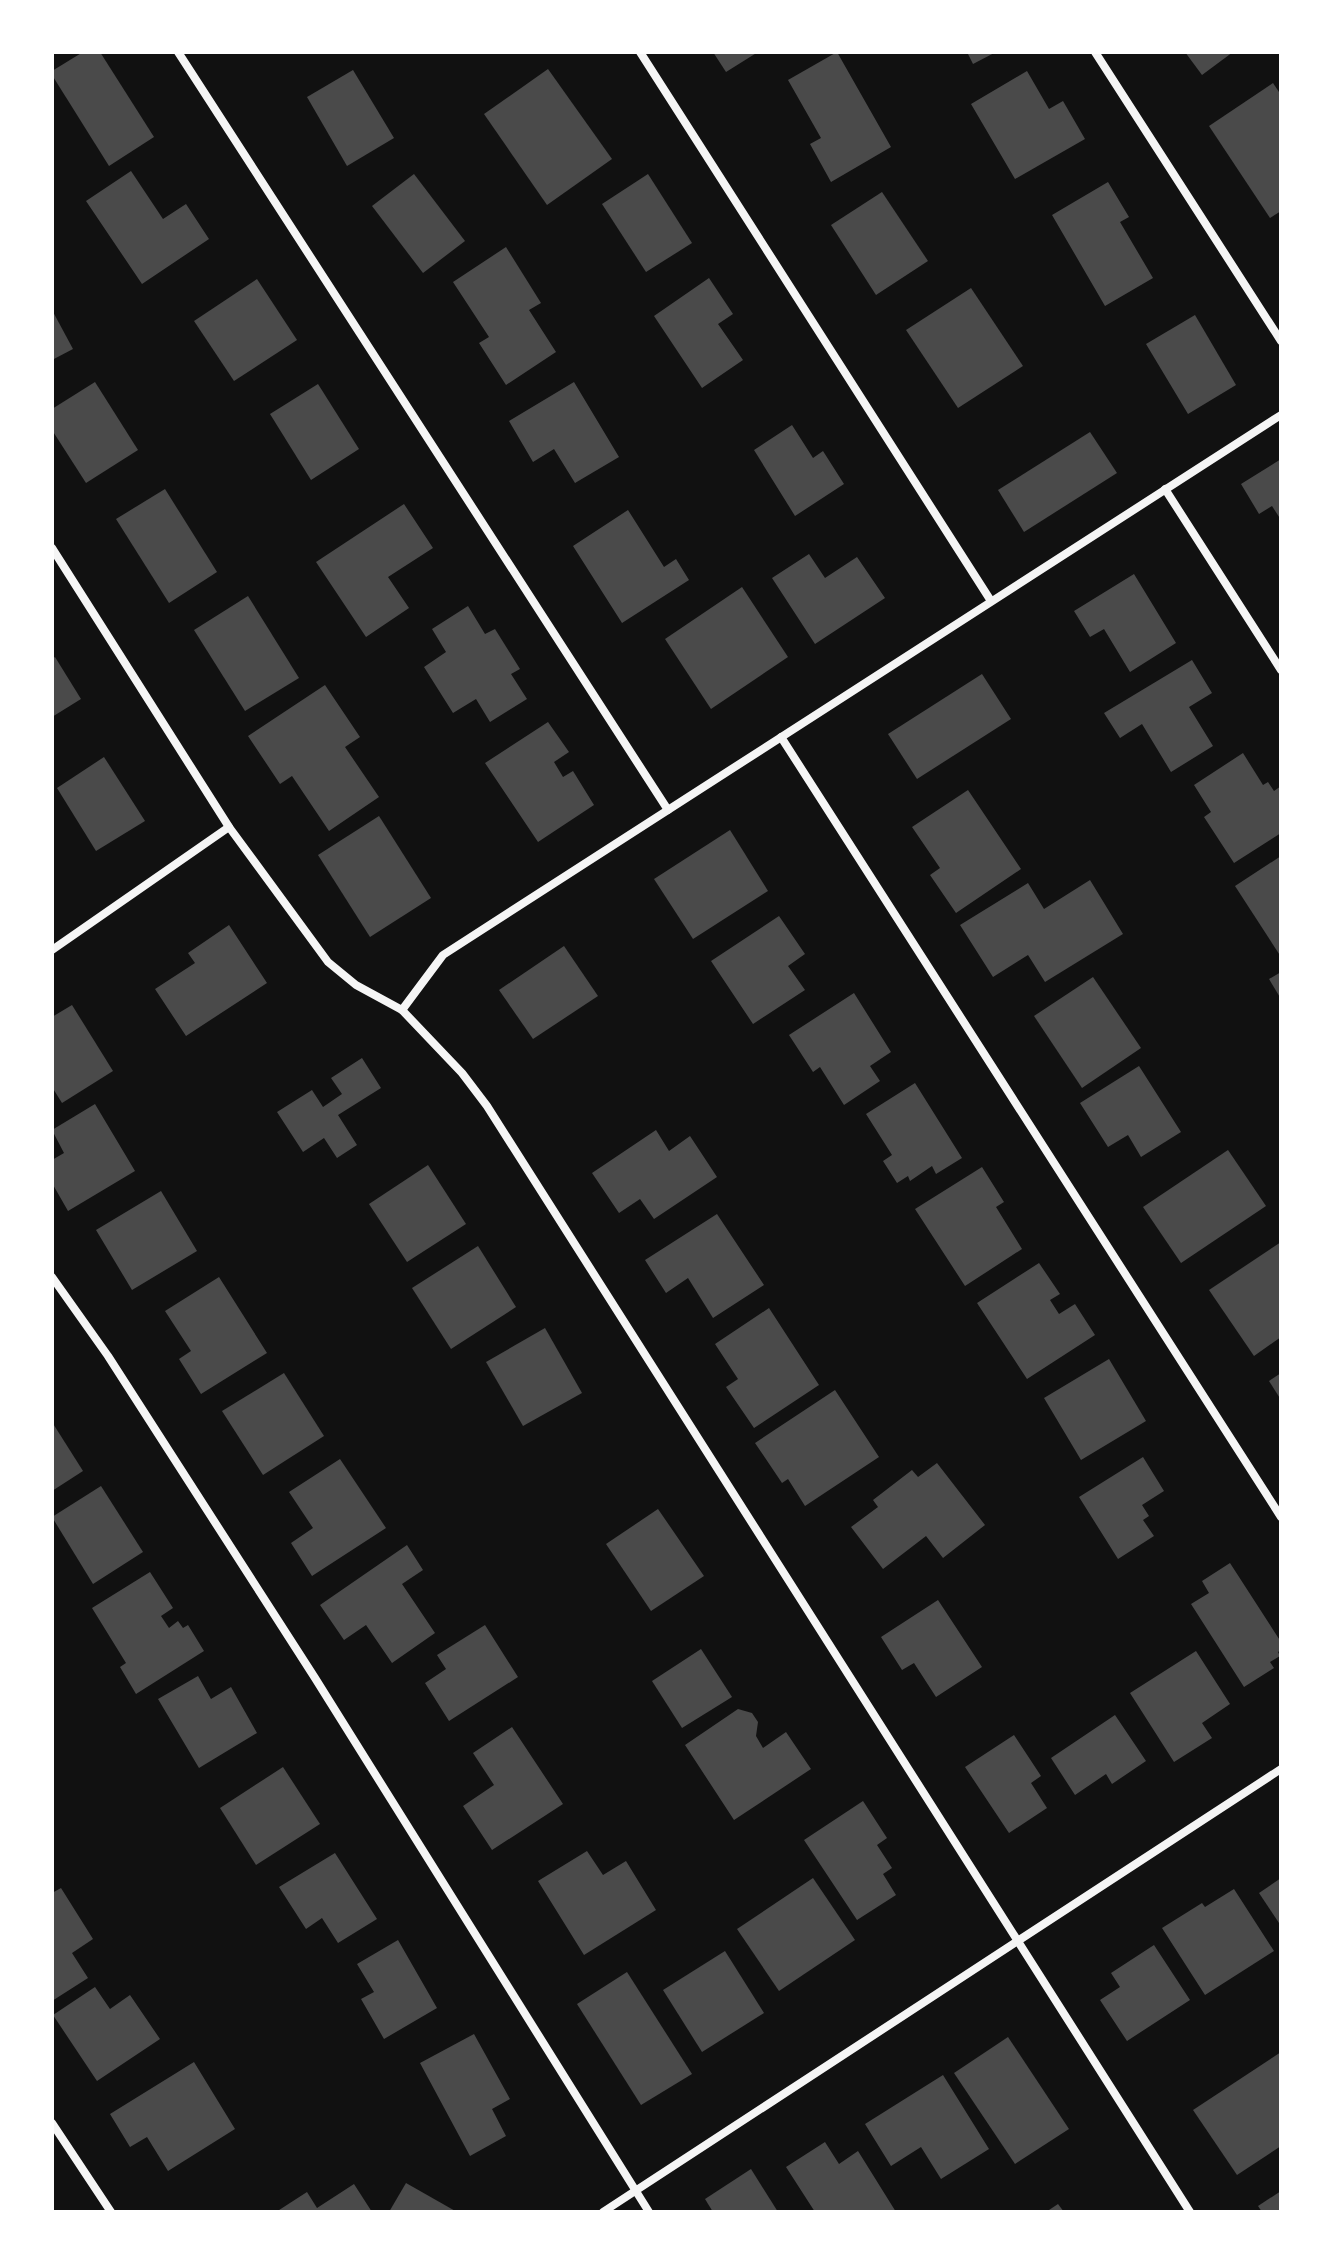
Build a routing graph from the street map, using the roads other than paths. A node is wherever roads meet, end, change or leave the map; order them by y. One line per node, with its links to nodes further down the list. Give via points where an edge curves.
1 (178, 52): 11 (street)
2 (640, 52): 8 (street)
3 (1095, 52): 4 (street)
4 (1281, 341)
5 (1281, 415): 6 (street)
6 (1165, 489): 8 (street); 9 (street)
7 (52, 548): 12 (street)
8 (991, 601): 10 (street)
9 (1281, 670)
10 (781, 737): 11 (street); 16 (street)
11 (668, 810): 14 (street, via 443,955)
12 (229, 827): 13 (street); 14 (street, via 328,962 356,985)
13 (52, 950)
14 (402, 1010): 18 (street, via 487,1106)
15 (52, 1277): 20 (street, via 315,1678)
16 (1281, 1517)
17 (1281, 1769): 18 (street)
18 (1019, 1941): 20 (street); 24 (street)
19 (52, 2123): 21 (street)
20 (635, 2190): 22 (street); 23 (street)
21 (111, 2212)
22 (603, 2212)
23 (649, 2212)
24 (1190, 2212)

